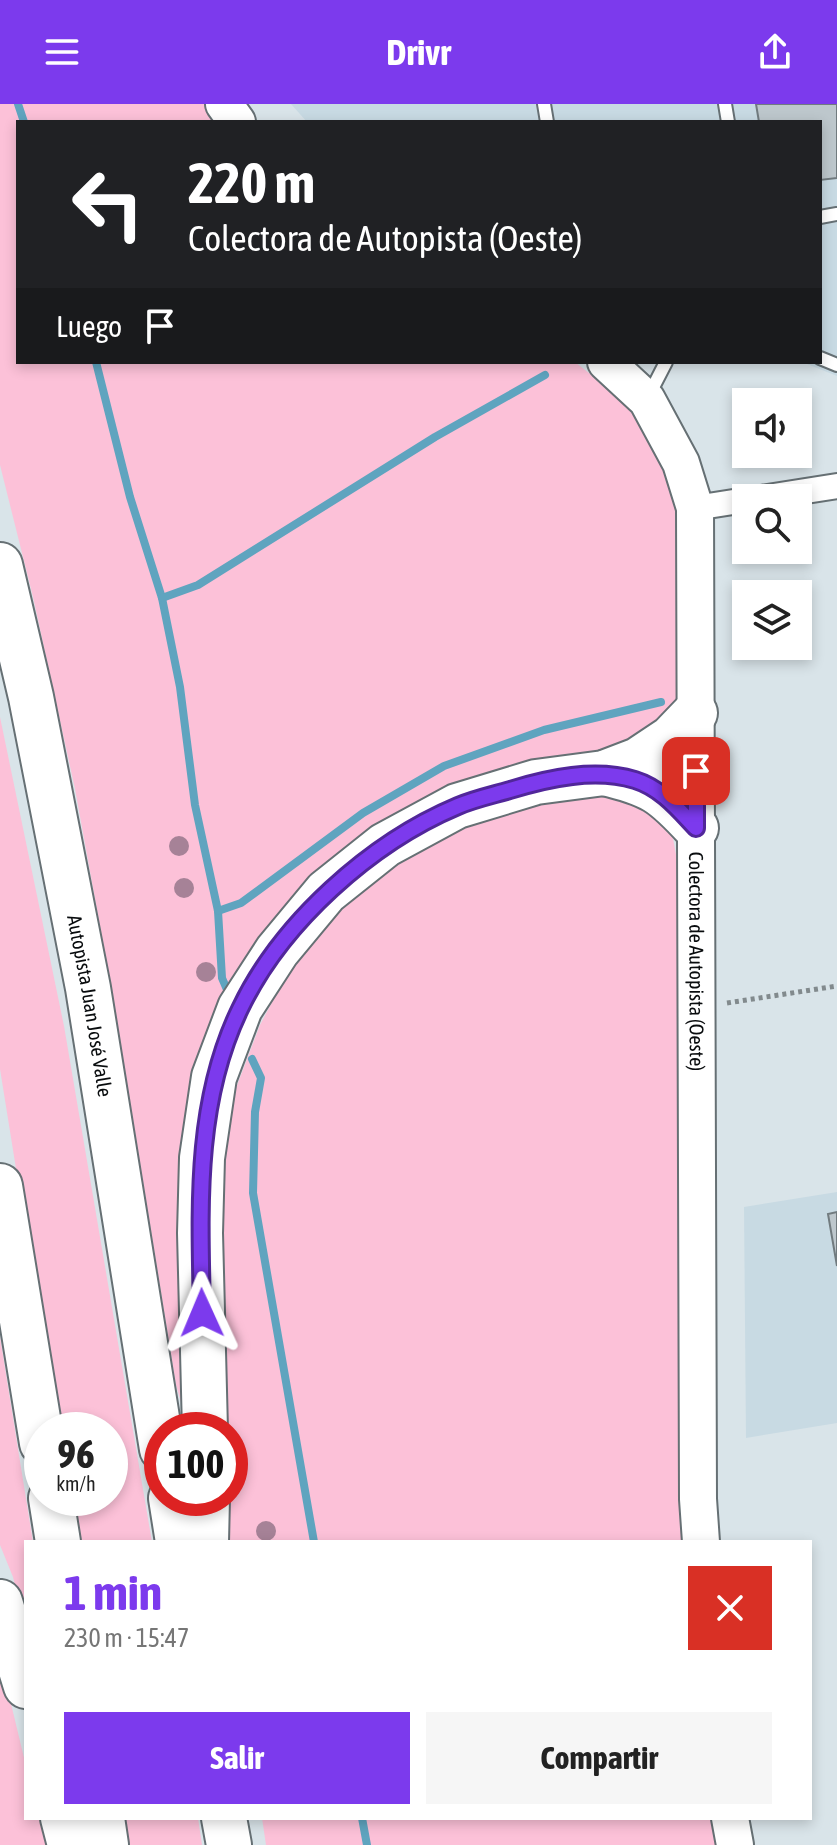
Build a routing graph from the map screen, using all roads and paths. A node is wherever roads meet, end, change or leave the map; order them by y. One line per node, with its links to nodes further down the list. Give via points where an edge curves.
1 (608, 364): 3 (main road, Colectora de Autopista (Oeste))
2 (665, 364): 3 (lane)
3 (647, 400): 7 (main road, Colectora de Autopista (Oeste), via 681,463)
4 (837, 486): 5 (street)
5 (812, 490)
6 (732, 502): 7 (street)
7 (695, 508): 9 (main road, Colectora de Autopista (Oeste))
8 (0, 565): 16 (highway, Autopista Juan José Valle, via 88,988)
9 (695, 713): 10 (highway, via 671,738 638,760); 11 (main road, Colectora de Autopista (Oeste))
10 (604, 773): 11 (highway, via 638,781 670,799); 17 (highway, via 536,782 457,806 385,845 326,892 277,951 240,1008 214,1077 202,1158)
11 (696, 828): 13 (main road, Colectora de Autopista (Oeste))
12 (837, 986): 13 (path)
13 (698, 1006): 24 (main road, Colectora de Autopista (Oeste))
14 (0, 1186): 15 (highway)
15 (37, 1412)
16 (156, 1412)
17 (205, 1412)
18 (54, 1516): 21 (highway)
19 (174, 1516): 22 (highway)
20 (207, 1516): 23 (highway)
21 (58, 1540)
22 (178, 1540)
23 (206, 1540)
24 (701, 1540)
25 (0, 1602): 26 (highway)
26 (24, 1680)
27 (64, 1820): 31 (highway)
28 (102, 1820): 32 (highway)
29 (224, 1820): 33 (highway)
30 (730, 1820): 34 (main road)
31 (70, 1845)
32 (106, 1845)
33 (229, 1845)
34 (735, 1845)

